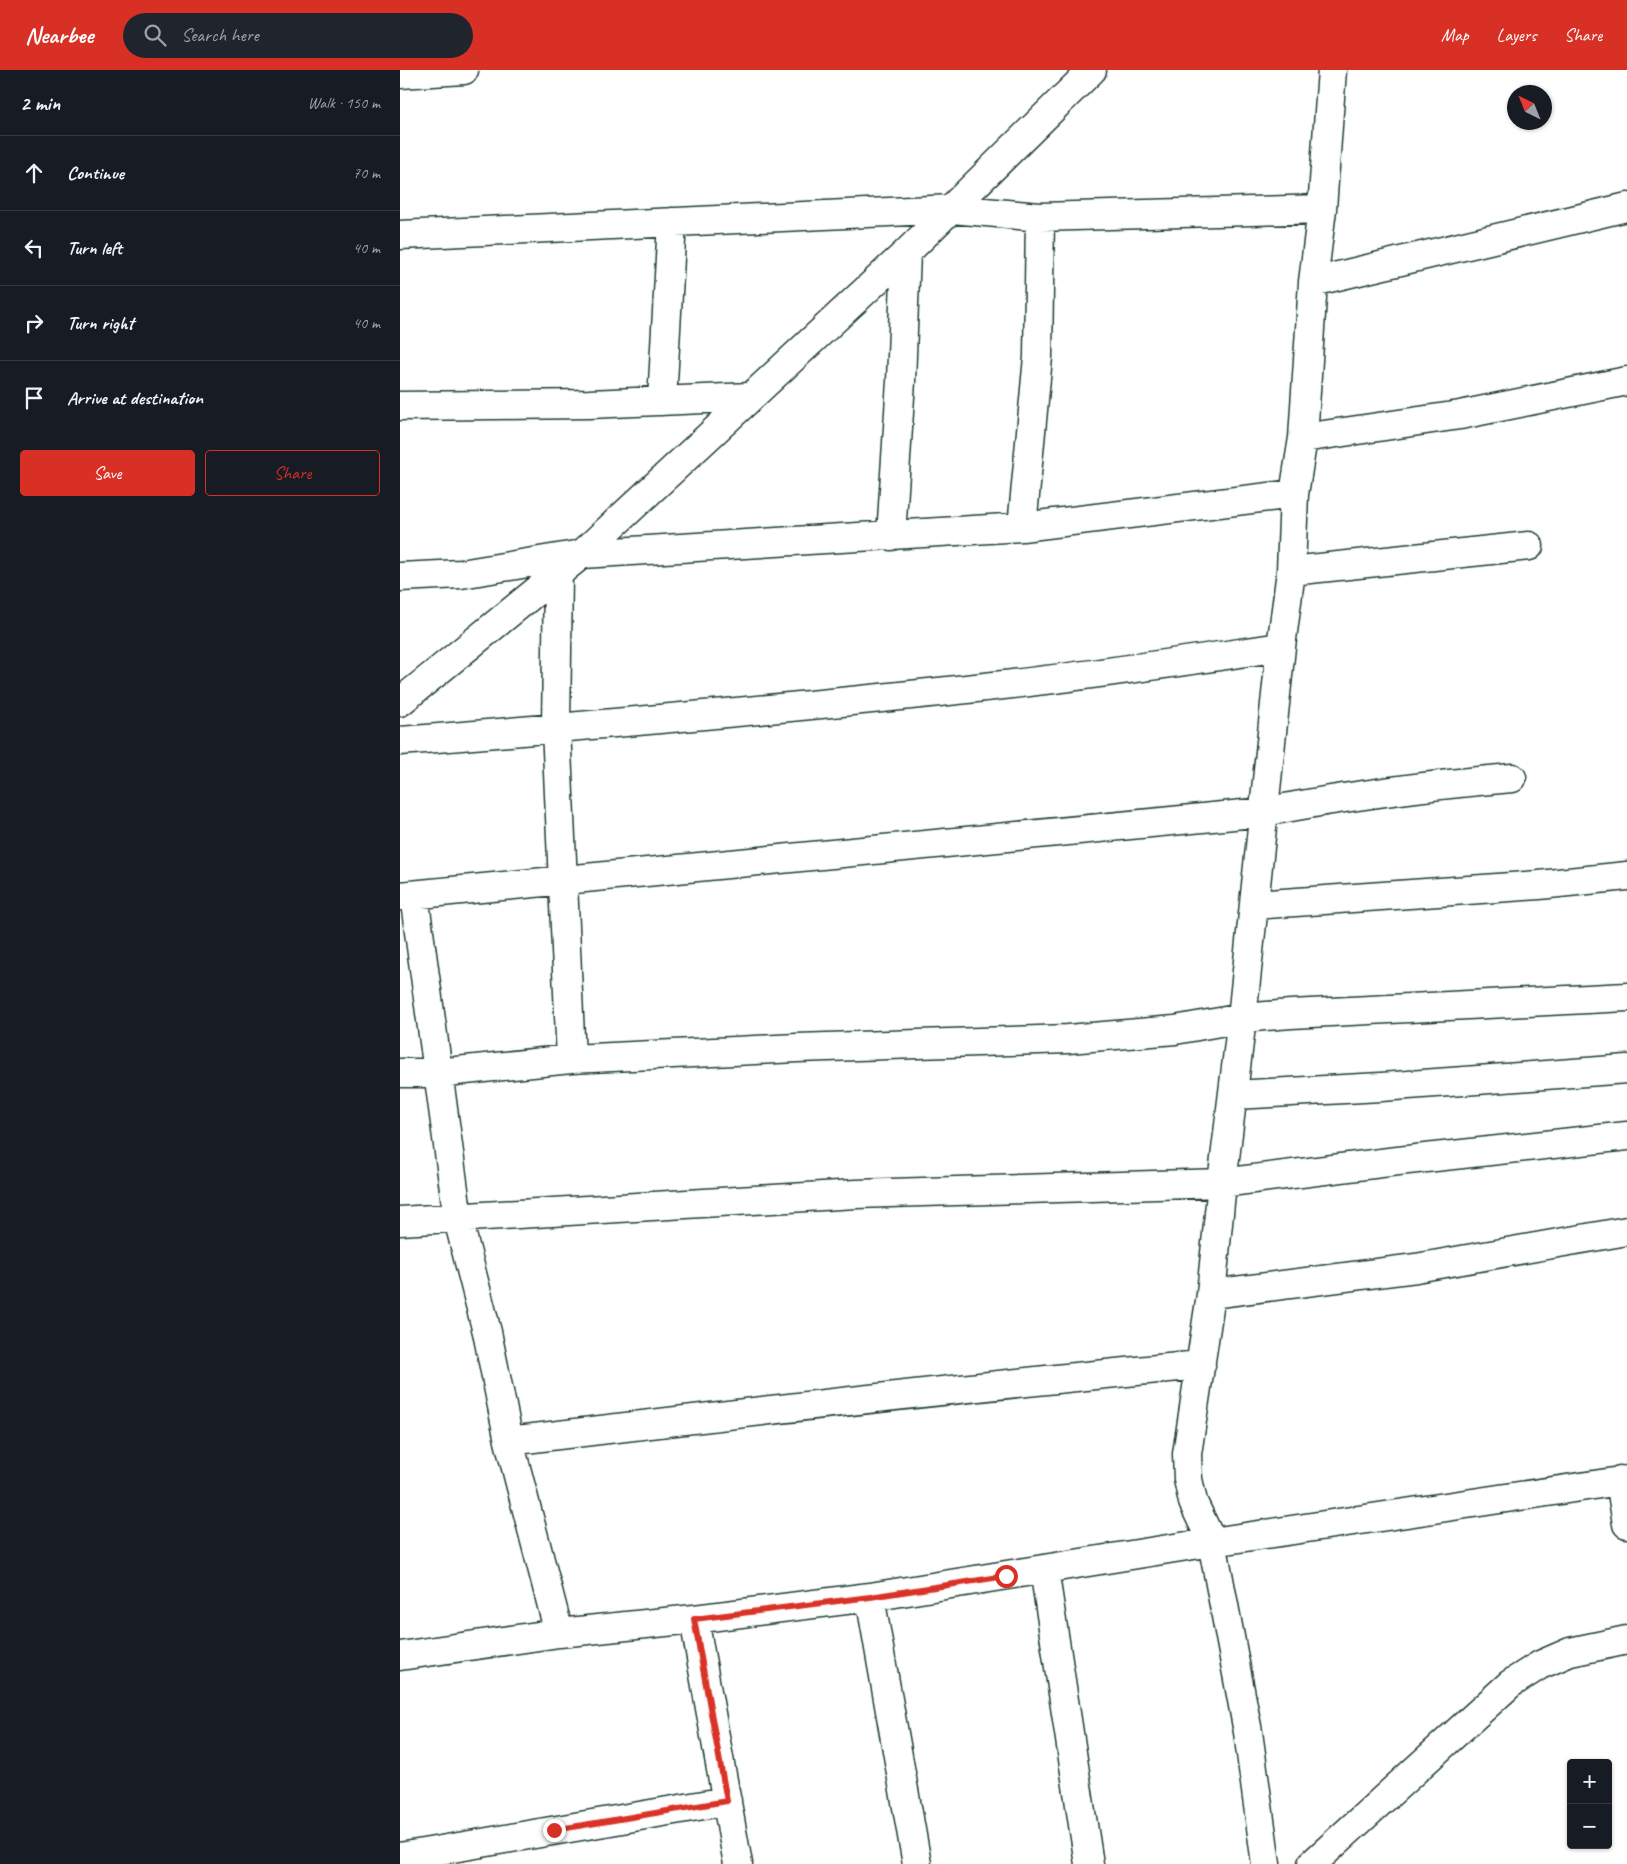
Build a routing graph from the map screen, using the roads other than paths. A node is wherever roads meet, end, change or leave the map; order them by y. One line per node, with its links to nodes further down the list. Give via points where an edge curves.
1 (464, 70): 4 (street)
2 (1092, 70): 6 (street)
3 (1332, 70): 7 (street)
4 (400, 74)
5 (1627, 207): 12 (street)
6 (952, 209): 8 (street); 9 (street); 11 (street)
7 (1322, 209): 8 (street); 12 (street)
8 (1040, 217): 19 (street, via 1038,357)
9 (672, 222): 10 (street); 15 (street)
10 (400, 235)
11 (906, 253): 14 (street); 20 (street)
12 (1313, 282): 17 (street)
13 (1627, 381): 17 (street, via 1460,414)
14 (750, 397): 15 (street); 22 (street)
15 (662, 401): 16 (street)
16 (400, 406)
17 (1303, 438): 18 (street)
18 (1294, 494): 19 (street); 23 (street)
19 (1022, 527): 20 (street)
20 (891, 536): 22 (street)
21 (1529, 546): 23 (street)
22 (582, 554): 24 (street); 25 (street, via 461,574)
23 (1291, 571): 26 (street)
24 (558, 573): 27 (street); 28 (street)
25 (400, 577)
26 (1281, 647): 28 (street, via 995,686); 31 (street)
27 (400, 702)
28 (556, 728): 29 (street); 33 (street)
29 (400, 741)
30 (1512, 778): 31 (street, via 1420,786)
31 (1264, 812): 33 (street); 35 (street)
32 (1627, 876): 35 (street)
33 (563, 879): 34 (street); 38 (street)
34 (407, 896): 41 (street)
35 (1254, 905): 37 (street)
36 (1627, 997): 37 (street)
37 (1242, 1018): 38 (street, via 1175,1030 1068,1039); 42 (street)
38 (571, 1060): 41 (street)
39 (1627, 1068): 42 (street)
40 (400, 1073): 41 (street)
41 (437, 1073): 45 (street)
42 (1234, 1095): 44 (street)
43 (1627, 1136): 44 (street)
44 (1222, 1183): 45 (street, via 856,1194); 48 (street)
45 (458, 1219): 46 (street); 50 (street, via 487,1332)
46 (400, 1221)
47 (1627, 1231): 48 (street, via 1416,1268)
48 (1211, 1294): 49 (street)
49 (1201, 1365): 50 (street, via 815,1404); 53 (street, via 1187,1454 1188,1479 1192,1502)
50 (509, 1440): 57 (street)
51 (1623, 1480): 52 (street); 53 (street)
52 (1627, 1524)
53 (1212, 1542): 54 (street); 65 (street, via 1248,1732)
54 (1044, 1569): 55 (street); 64 (street)
55 (870, 1597): 56 (street); 63 (street)
56 (694, 1619): 57 (street); 60 (street)
57 (559, 1633): 59 (street)
58 (1627, 1640): 66 (street, via 1570,1652 1540,1665 1510,1684)
59 (400, 1656)
60 (727, 1801): 61 (street); 62 (street)
61 (400, 1857)
62 (738, 1864)
63 (917, 1864)
64 (1089, 1864)
65 (1266, 1864)
66 (1312, 1864)

